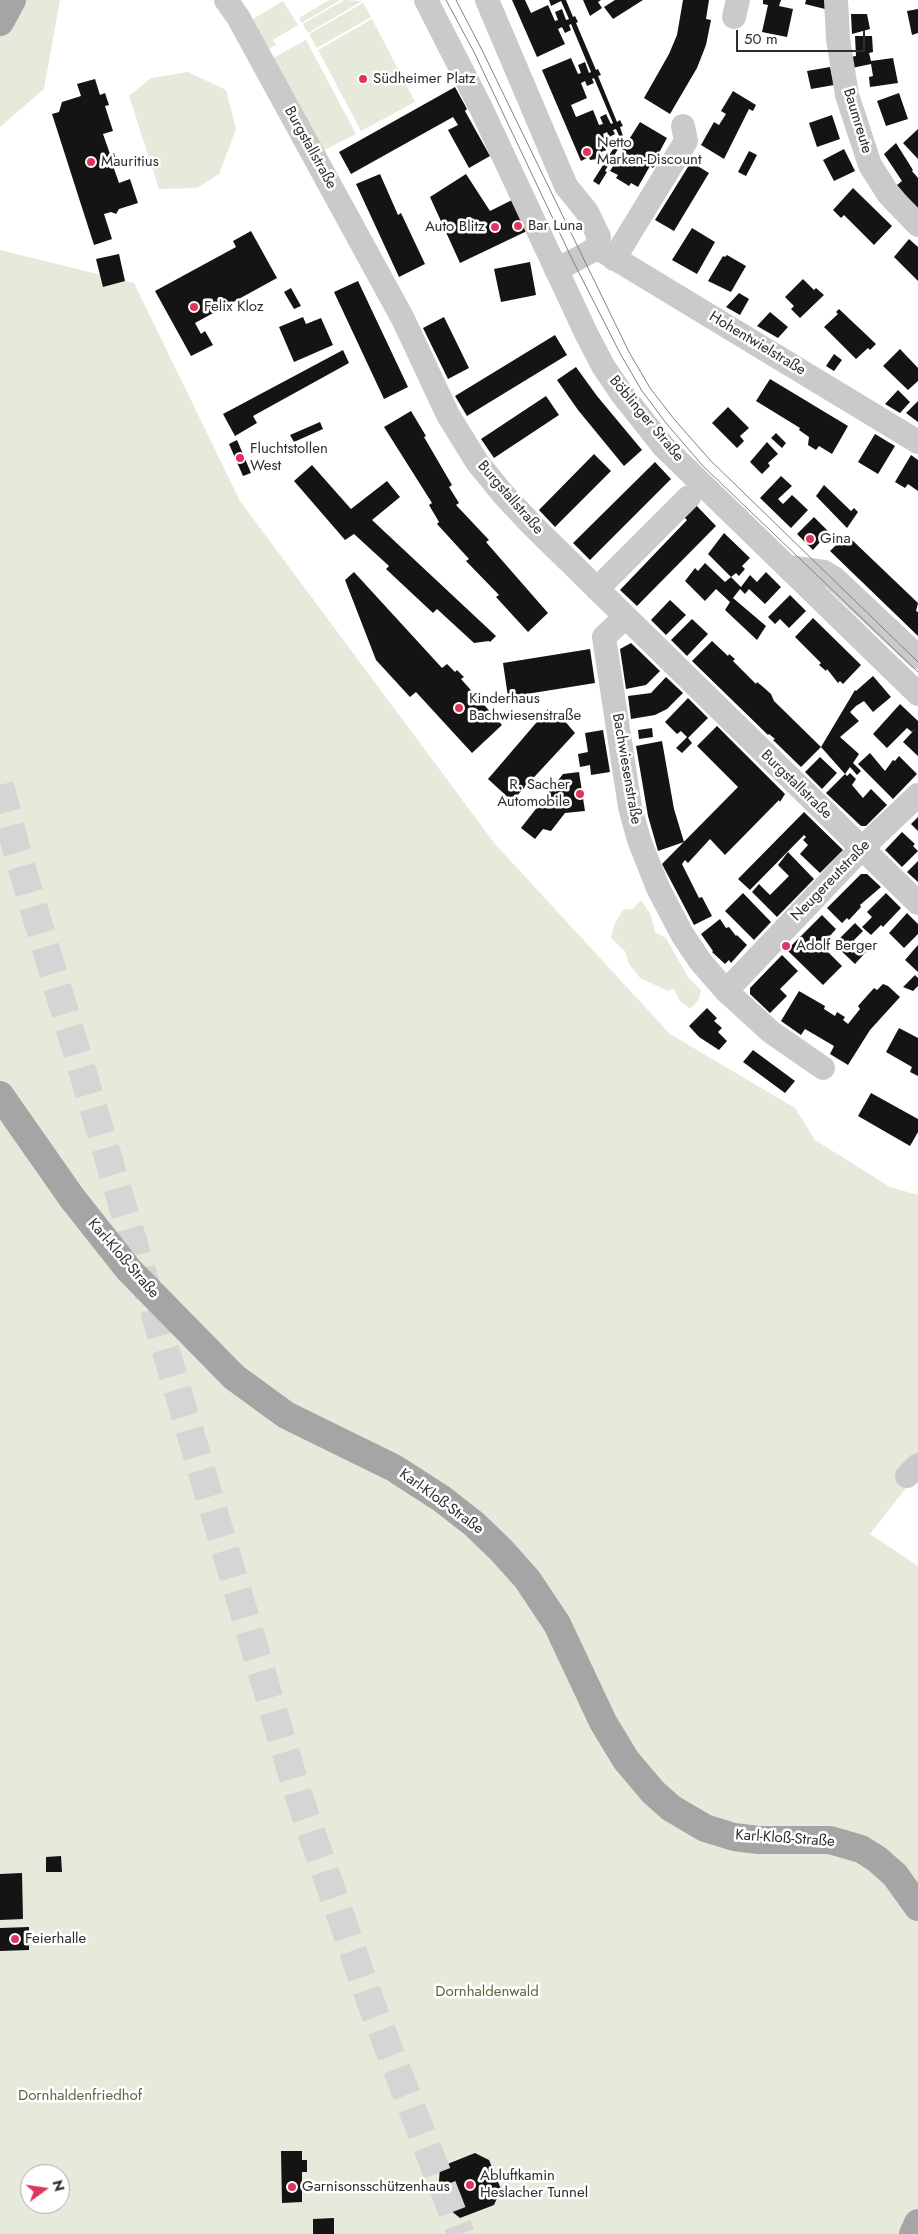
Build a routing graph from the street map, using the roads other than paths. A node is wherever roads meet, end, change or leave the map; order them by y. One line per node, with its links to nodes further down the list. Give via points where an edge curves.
1 (12, 0): 6 (main road)
2 (226, 0): 14 (street, Burgstallstraße, via 351,222 403,319 448,415 473,455 503,494)
3 (426, 0): 10 (street, Böblinger Straße, via 481,108)
4 (487, 0): 9 (street, via 566,186 587,212)
5 (836, 0): 8 (street, Baumreute, via 847,95 867,156 889,195)
6 (0, 22)
7 (683, 126): 9 (street, via 686,141)
8 (918, 225)
9 (605, 253): 10 (street, via 582,257); 11 (street, Hohentwielstraße)
10 (556, 270): 13 (street, Böblinger Straße, via 602,366 628,402 664,447)
11 (918, 442)
12 (689, 497): 14 (street)
13 (788, 567): 16 (street, via 824,572 834,578); 17 (street, Böblinger Straße)
14 (597, 589): 15 (street, Burgstallstraße)
15 (624, 618): 19 (street, Burgstallstraße); 21 (street, Bachwiesenstraße, via 604,637 634,824 670,912 700,961)
16 (918, 657)
17 (918, 694)
18 (918, 795): 19 (street, Neugereutstraße)
19 (861, 849): 20 (street, Burgstallstraße); 21 (street, Neugereutstraße)
20 (918, 903)
21 (726, 992): 22 (street, Bachwiesenstraße, via 772,1032)
22 (823, 1068)
23 (0, 1095): 24 (main road, Karl-Kloß-Straße, via 72,1198 129,1270 234,1377 286,1415 394,1468 442,1499 506,1554 527,1579 556,1624 603,1722 626,1760 672,1808 705,1828 734,1837 830,1840 861,1849 895,1875)
24 (918, 1907)
25 (918, 2223): 26 (main road)
26 (913, 2234)

